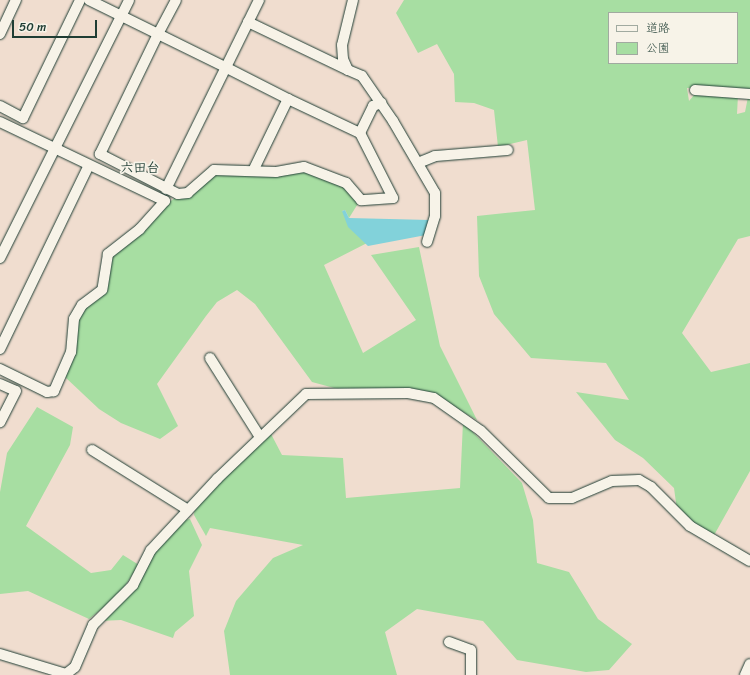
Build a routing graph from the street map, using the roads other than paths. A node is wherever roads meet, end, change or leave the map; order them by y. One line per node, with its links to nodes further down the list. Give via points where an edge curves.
1 (16, 0): 10 (street)
2 (80, 0): 18 (street, via 23,118)
3 (90, 0): 8 (street)
4 (129, 0): 8 (street)
5 (176, 0): 11 (street)
6 (259, 0): 9 (street)
7 (353, 0): 13 (street, via 342,45)
8 (121, 16): 11 (street); 21 (street)
9 (248, 22): 12 (street); 13 (street)
10 (0, 34)
11 (158, 34): 12 (street); 26 (street, via 100,154)
12 (225, 67): 16 (street); 26 (street)
13 (348, 70): 17 (street, via 362,76)
14 (695, 90): 15 (street)
15 (750, 94)
16 (288, 99): 20 (street); 25 (street)
17 (381, 103): 20 (street, via 373,106); 23 (street)
18 (0, 106)
19 (0, 122): 21 (street)
20 (360, 133): 25 (street, via 393,198 361,200 346,183 304,167 276,172)
21 (56, 149): 24 (street); 28 (street)
22 (508, 150): 23 (street, via 435,156)
23 (418, 163): 27 (street, via 435,193 435,216)
24 (89, 165): 29 (street); 31 (street, via 165,201 140,229 108,254 102,290 82,305 74,319 71,352 54,391 47,392)
25 (253, 171): 26 (street, via 214,170 188,193)
26 (166, 189)
27 (427, 242)
28 (0, 258)
29 (0, 348)
30 (210, 358): 34 (street)
31 (0, 368)
32 (0, 384): 33 (street, via 16,391)
33 (0, 422)
34 (260, 436): 36 (street); 37 (street, via 306,394 408,393 434,398 481,431 549,498 572,498 612,481 639,480 690,526)
35 (92, 450): 36 (street)
36 (188, 510): 39 (street, via 151,550 132,585 103,611 75,667 66,674)
37 (750, 561)
38 (449, 642): 41 (street, via 471,650)
39 (0, 654)
40 (750, 664): 42 (street)
41 (471, 675)
42 (745, 675)

